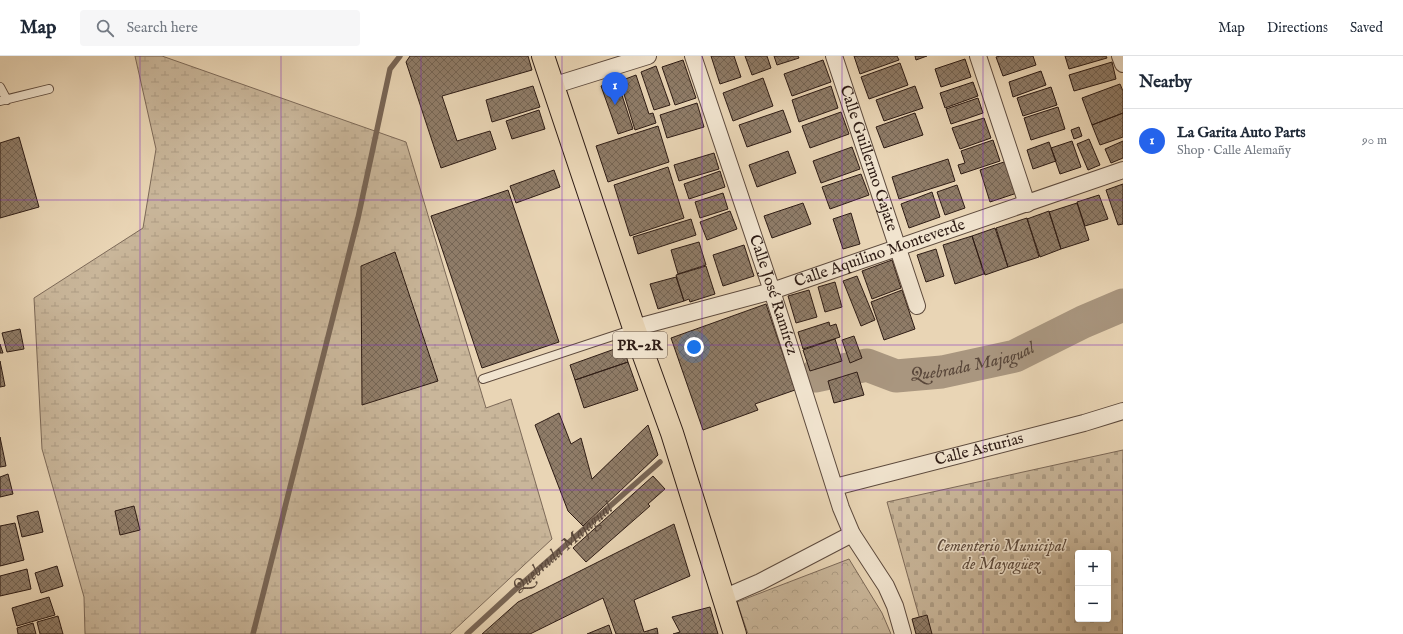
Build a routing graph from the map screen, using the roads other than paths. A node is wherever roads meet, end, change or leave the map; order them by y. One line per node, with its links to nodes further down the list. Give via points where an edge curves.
1 (543, 56): 8 (main road, PR-2R)
2 (648, 56): 8 (street)
3 (693, 56): 15 (street, Calle José Ramírez)
4 (834, 56): 14 (street, Calle Guillermo Gajate)
5 (978, 56): 13 (street)
6 (1120, 56): 7 (street)
7 (1123, 64)
8 (552, 86): 17 (main road, PR-2R)
9 (0, 87): 11 (lane)
10 (49, 89): 11 (lane)
11 (4, 101)
12 (1123, 170): 13 (street, Calle Aquilino Monteverde)
13 (1027, 204): 14 (street, Calle Aquilino Monteverde)
14 (898, 248): 15 (street, Calle Aquilino Monteverde); 16 (street, Calle Guillermo Gajate)
15 (772, 291): 17 (street, Calle Aquilino Monteverde); 20 (street, Calle José Ramírez)
16 (917, 306)
17 (634, 328): 18 (lane); 22 (main road, PR-2R, via 672,432)
18 (483, 379)
19 (1123, 411): 20 (street, Calle Asturias)
20 (835, 487): 21 (street, Calle José Ramírez)
21 (852, 534): 22 (street, via 760,582); 24 (street, Calle José Ramírez, via 886,586)
22 (723, 598): 23 (main road, PR-2R)
23 (735, 634)
24 (903, 634)

